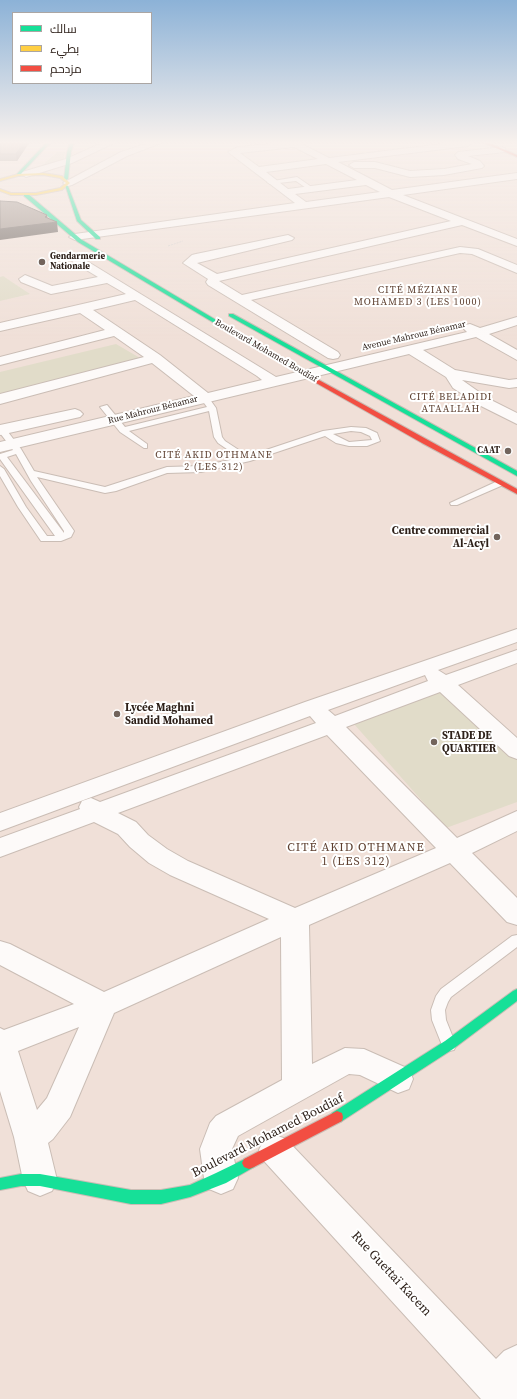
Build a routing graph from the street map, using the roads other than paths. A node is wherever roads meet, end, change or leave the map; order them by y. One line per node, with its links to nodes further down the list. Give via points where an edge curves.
1 (38, 208): 5 (main road)
2 (75, 208): 10 (main road, via 79,220)
3 (289, 208): 6 (street)
4 (427, 208): 8 (street)
5 (43, 210): 11 (main road, Boulevard Mohamed Boudiaf)
6 (241, 215): 7 (street); 10 (street)
7 (254, 222)
8 (462, 222): 14 (street); 15 (street)
9 (268, 228): 12 (street)
10 (94, 236): 11 (street); 13 (main road)
11 (75, 237): 35 (main road, Boulevard Mohamed Boudiaf)
12 (288, 238): 15 (street); 19 (street, via 196,258 189,263)
13 (107, 243)
14 (517, 243)
15 (319, 254): 19 (street)
16 (77, 259): 18 (street)
17 (517, 269): 22 (street, via 474,251 460,250)
18 (109, 278): 20 (street, via 58,290 51,290); 21 (street)
19 (215, 278): 22 (street, via 212,282)
20 (25, 279)
21 (136, 296): 23 (street); 38 (street)
22 (240, 299): 31 (street)
23 (83, 309): 27 (street); 28 (street)
24 (223, 310): 36 (main road, Boulevard Mohamed Boudiaf)
25 (517, 321): 26 (street, Avenue Mahrouz Bénamar); 29 (street, Avenue Mahrouz Bénamar)
26 (462, 324): 29 (street); 31 (street, Avenue Mahrouz Bénamar)
27 (0, 327)
28 (115, 332): 33 (street); 34 (street)
29 (478, 332): 30 (street, Avenue Mahrouz Bénamar); 32 (street)
30 (411, 348): 36 (street, Avenue Mahrouz Bénamar); 37 (street)
31 (333, 355): 36 (street, Avenue Mahrouz Bénamar)
32 (517, 356)
33 (155, 358): 40 (street); 41 (street)
34 (0, 361)
35 (292, 367): 36 (street, Rue Mahrouz Bénamar); 38 (street, Rue Mahrouz Bénamar)
36 (315, 368): 38 (street, Rue Mahrouz Bénamar); 51 (main road, Boulevard Mohamed Boudiaf); 52 (main road, Boulevard Mohamed Boudiaf, via 424,442)
37 (451, 374): 39 (street, via 509,384); 43 (street, via 458,385)
38 (267, 377): 40 (street, Rue Mahrouz Bénamar)
39 (517, 383)
40 (203, 398): 42 (street, Rue Mahrouz Bénamar); 48 (lane, via 222,443)
41 (0, 399)
42 (113, 419): 44 (street, Rue Mahrouz Bénamar); 46 (lane); 47 (street, Rue Mahrouz Bénamar)
43 (517, 419)
44 (1, 430): 47 (lane)
45 (326, 433): 45 (lane, via 363,430 374,436 376,441 349,444); 48 (lane)
46 (144, 446)
47 (7, 451): 50 (lane); 55 (lane)
48 (247, 459): 50 (lane, via 201,469 167,470 105,490)
49 (0, 469): 55 (lane, via 44,539)
50 (31, 472): 55 (lane, via 69,531 68,535)
51 (517, 474)
52 (500, 483): 53 (main road, Boulevard Mohamed Boudiaf); 54 (lane)
53 (517, 492)
54 (454, 503)
55 (61, 538)
56 (517, 634): 58 (street)
57 (513, 662): 59 (street)
58 (425, 667): 59 (street); 60 (street)
59 (444, 684): 61 (street); 62 (street)
60 (314, 707): 61 (street); 63 (street)
61 (330, 725): 65 (street); 71 (street)
62 (517, 751)
63 (117, 779): 64 (street); 65 (street, via 128,792)
64 (83, 792): 66 (street); 68 (street)
65 (130, 800): 66 (street); 69 (street)
66 (96, 813): 69 (street); 70 (street)
67 (517, 820): 71 (street)
68 (0, 822)
69 (127, 828): 73 (street, via 158,856 179,868)
70 (0, 848)
71 (454, 851): 72 (street); 73 (street)
72 (517, 915)
73 (296, 919): 77 (street); 81 (street)
74 (517, 940): 79 (lane, via 446,993 441,1000 439,1020)
75 (0, 952): 77 (street)
76 (517, 994): 79 (main road, Boulevard Mohamed Boudiaf)
77 (103, 1004): 78 (street); 82 (street, via 60,1107 42,1129)
78 (1, 1042): 82 (street)
79 (449, 1045): 80 (main road, Boulevard Mohamed Boudiaf)
80 (398, 1079): 81 (street, via 371,1065 354,1060 345,1061); 83 (main road, Boulevard Mohamed Boudiaf, via 338,1116)
81 (297, 1087): 84 (street, via 227,1126 221,1132 216,1150)
82 (30, 1137): 85 (street)
83 (275, 1150): 84 (main road, Boulevard Mohamed Boudiaf); 87 (street, Rue Guettaï Kacem)
84 (221, 1178): 85 (main road, Boulevard Mohamed Boudiaf, via 190,1190 161,1197 131,1197)
85 (40, 1180): 86 (main road, Boulevard Mohamed Boudiaf)
86 (0, 1184)
87 (506, 1383)

